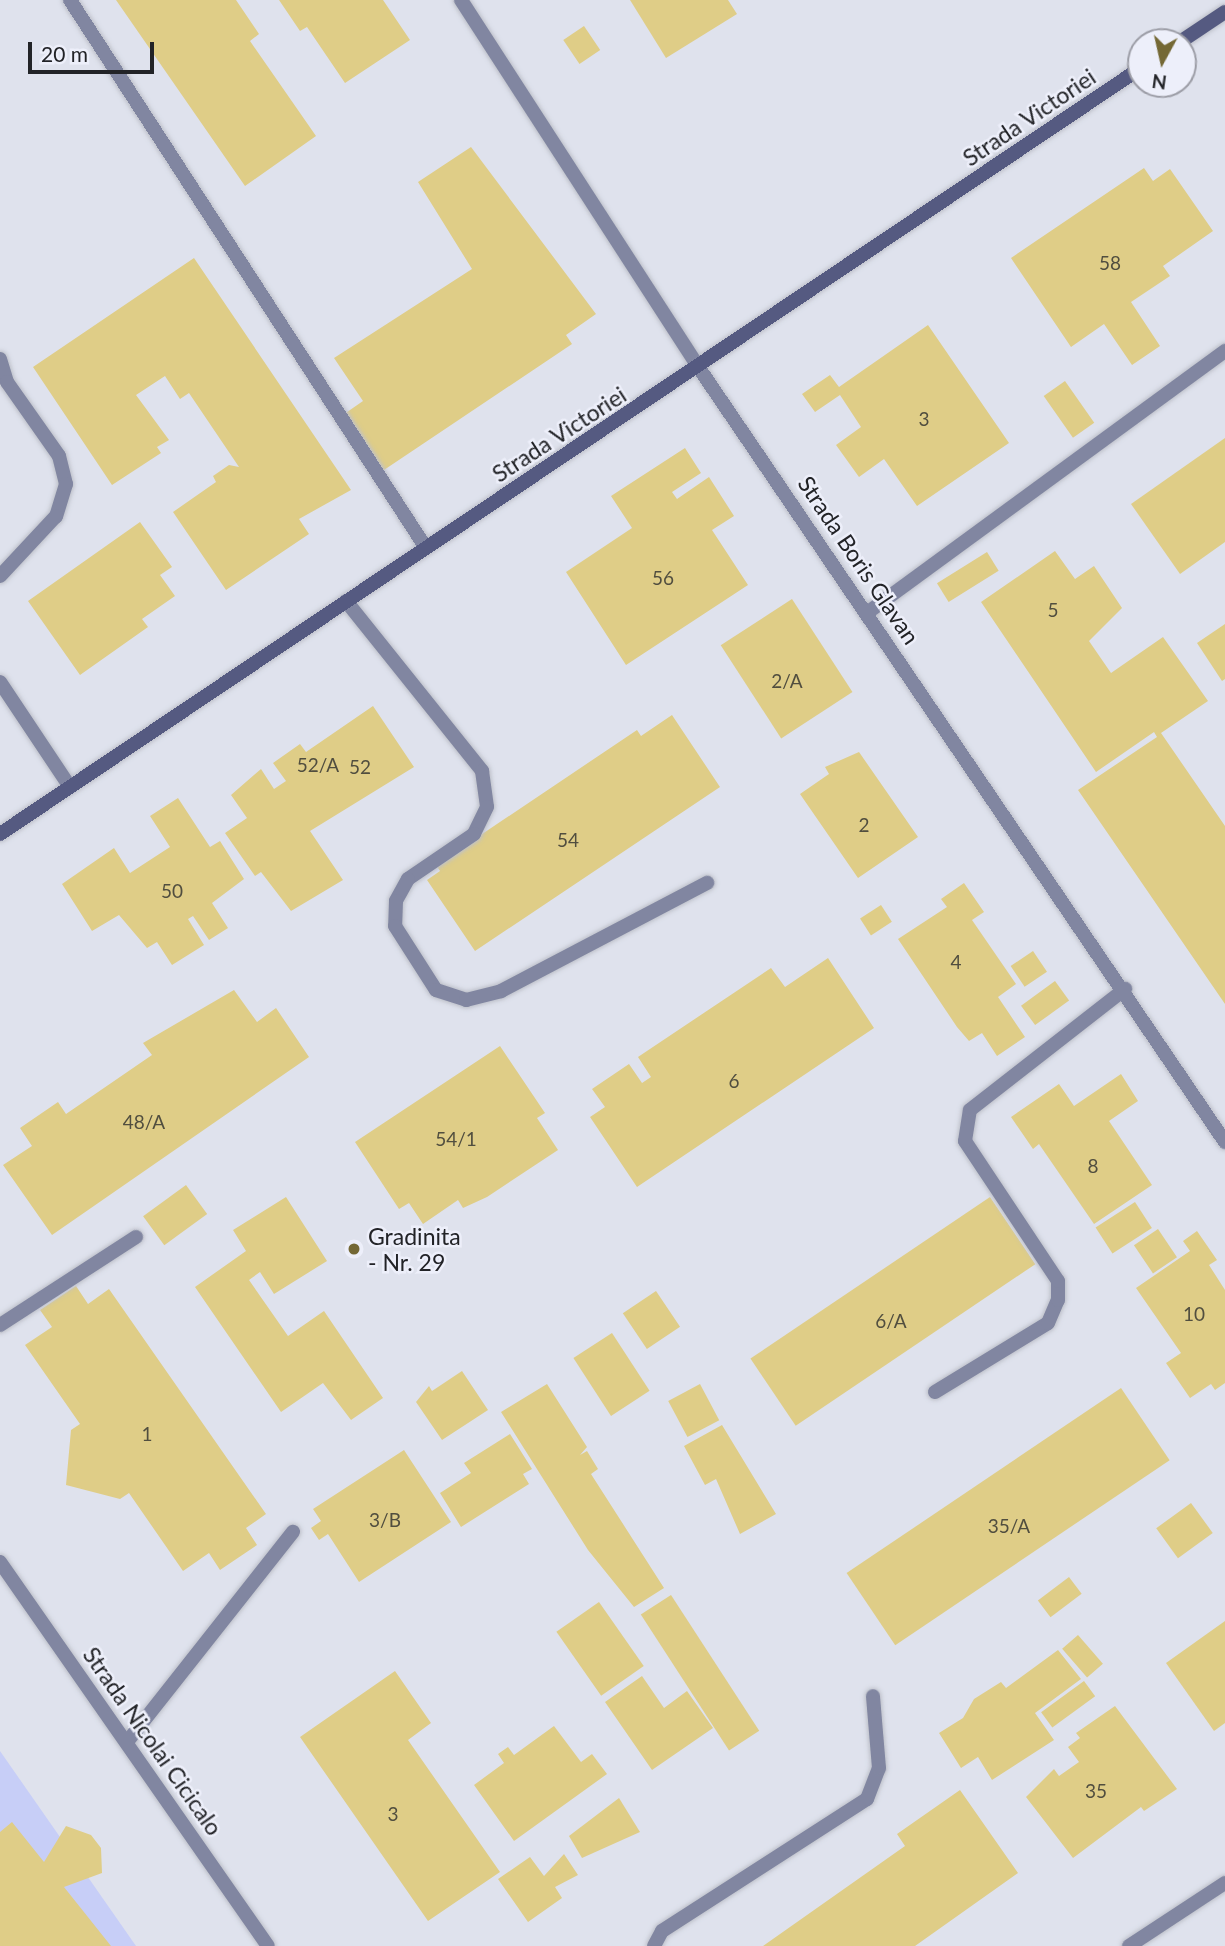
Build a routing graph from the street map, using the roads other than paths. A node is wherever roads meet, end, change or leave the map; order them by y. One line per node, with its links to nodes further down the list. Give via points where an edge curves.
1 (70, 0): 9 (street)
2 (461, 0): 8 (street, Strada Boris Glavan)
3 (1225, 12): 4 (street)
4 (1197, 31)
5 (1127, 78): 8 (street, Strada Victoriei)
6 (1225, 351): 12 (street)
7 (0, 359): 10 (street, via 7,382 59,456 66,484 56,516)
8 (699, 368): 9 (street, Strada Victoriei); 12 (street, Strada Boris Glavan)
9 (426, 548): 11 (street, Strada Victoriei)
10 (0, 576)
11 (346, 601): 14 (street, Strada Victoriei); 16 (street, via 482,771 488,807 474,834 408,879 396,901 395,926 436,990 466,1000 501,991)
12 (867, 613): 17 (street, Strada Boris Glavan)
13 (0, 682): 14 (street)
14 (70, 787): 15 (street, Strada Victoriei)
15 (0, 834)
16 (707, 883)
17 (1125, 989): 18 (street, Strada Boris Glavan); 21 (street, via 970,1110 965,1141 1058,1281 1058,1300 1048,1323)
18 (1225, 1142)
19 (136, 1237): 20 (street)
20 (0, 1325)
21 (935, 1392)
22 (293, 1532): 25 (street)
23 (0, 1562): 25 (street, Strada Nicolai Cicicalo)
24 (873, 1696): 28 (street, via 879,1768 867,1799 662,1931)
25 (127, 1742): 27 (street, Strada Nicolai Cicicalo)
26 (1225, 1883): 29 (street)
27 (268, 1946)
28 (654, 1946)
29 (1129, 1946)

